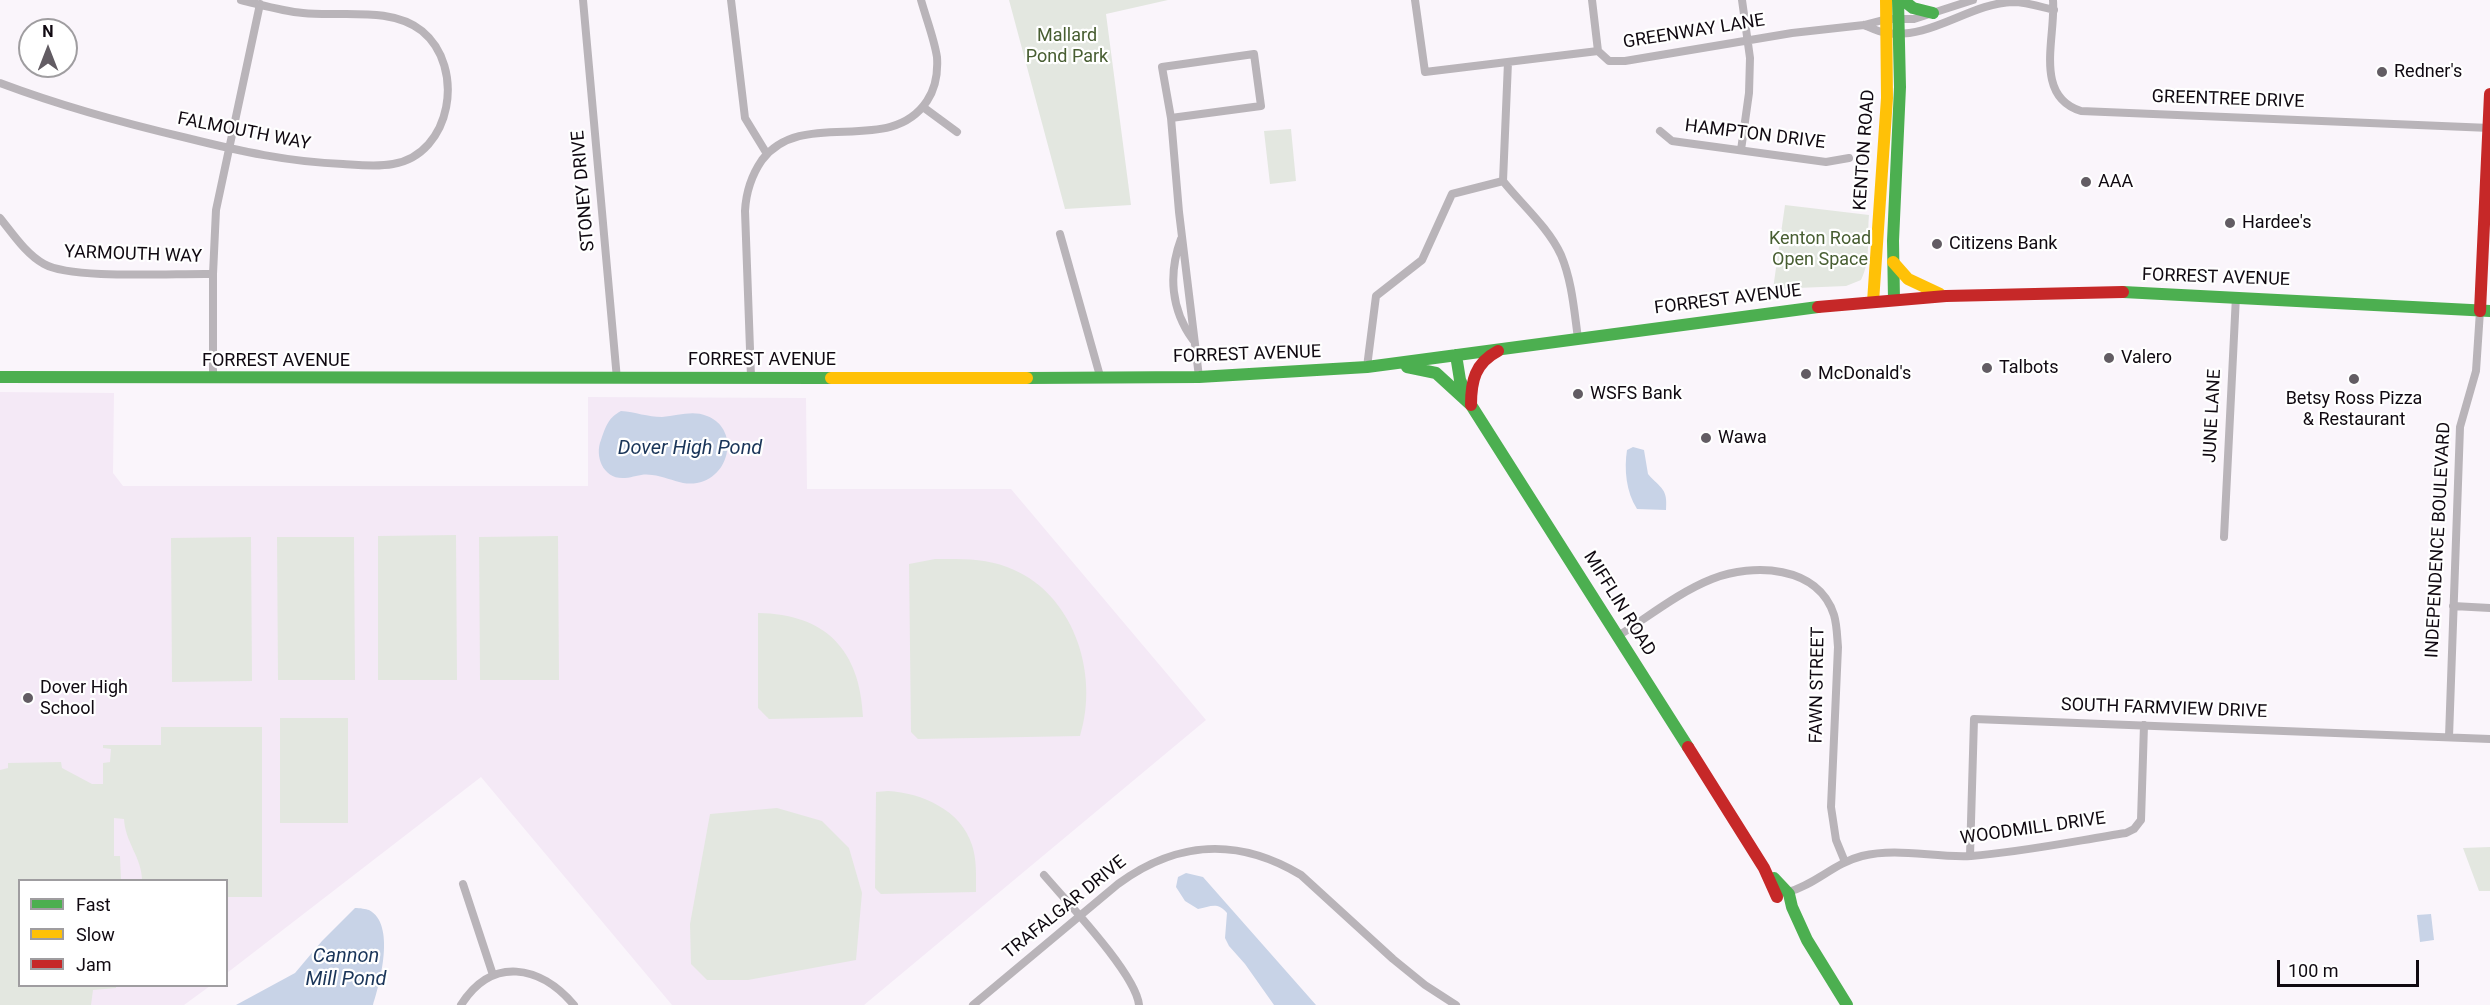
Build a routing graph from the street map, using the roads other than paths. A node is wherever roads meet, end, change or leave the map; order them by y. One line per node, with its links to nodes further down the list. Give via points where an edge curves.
1 (241, 0): 13 (street, FALMOUTH WAY)
2 (583, 0): 56 (street, STONEY DRIVE)
3 (731, 0): 32 (street, via 745,118)
4 (921, 0): 25 (street, via 937,66 933,89)
5 (1415, 0): 22 (street, GREENWAY LANE, via 1425,72)
6 (1592, 0): 21 (street)
7 (1742, 0): 20 (street)
8 (1886, 0): 16 (main road, KENTON ROAD)
9 (1898, 0): 16 (main road, KENTON ROAD)
10 (1903, 0): 15 (main road, via 1917,10)
11 (1973, 0): 15 (street)
12 (2053, 0): 14 (street, GREENTREE DRIVE)
13 (260, 4): 30 (street); 30 (street, FALMOUTH WAY, via 302,13 383,16 412,24 434,42 440,53 447,94 442,124 417,155 392,164 305,163)
14 (2054, 10): 18 (street, via 2013,2 1982,8 1921,31); 27 (street, GREENTREE DRIVE, via 2052,83 2061,101 2081,111)
15 (1933, 13): 16 (street, via 1914,19)
16 (1893, 19): 17 (street, GREENWAY LANE); 18 (main road, KENTON ROAD); 19 (main road, KENTON ROAD)
17 (1864, 25): 19 (street, GREENWAY LANE); 20 (street, GREENWAY LANE)
18 (1900, 32): 19 (street); 38 (main road, KENTON ROAD)
19 (1887, 33): 43 (main road, KENTON ROAD, via 1887,98)
20 (1749, 42): 21 (street, GREENWAY LANE, via 1625,61 1609,61); 31 (street, via 1749,93)
21 (1598, 51): 22 (street, GREENWAY LANE)
22 (1508, 62): 34 (street)
23 (0, 83): 30 (street, FALMOUTH WAY, via 118,122)
24 (2490, 94): 27 (main road, INDEPENDENCE BOULEVARD)
25 (923, 107): 29 (street); 32 (street, via 890,127 804,134)
26 (1171, 118): 26 (street, via 1162,67 1254,54 1261,106); 37 (street)
27 (2489, 128): 44 (main road, INDEPENDENCE BOULEVARD)
28 (1659, 131): 31 (street, HAMPTON DRIVE, via 1672,141)
29 (957, 132)
30 (230, 148): 39 (street, via 216,210)
31 (1741, 150): 33 (street, HAMPTON DRIVE, via 1826,162)
32 (767, 154): 53 (street, via 752,177 745,200)
33 (1849, 158)
34 (1503, 181): 45 (street, via 1546,231 1560,254 1569,281); 50 (street, via 1452,194 1422,260 1376,296)
35 (0, 218): 39 (street, YARMOUTH WAY, via 33,257 58,270)
36 (1060, 234): 51 (street)
37 (1182, 237): 46 (street); 46 (street, via 1173,268 1176,305)
38 (1893, 262): 40 (main road, via 1906,279); 42 (main road, KENTON ROAD)
39 (213, 274): 55 (street)
40 (1946, 296): 41 (main road, FORREST AVENUE, via 2090,291); 42 (main road, FORREST AVENUE)
41 (2236, 296): 44 (main road, FORREST AVENUE); 58 (street, JUNE LANE)
42 (1894, 300): 43 (main road, FORREST AVENUE)
43 (1873, 302): 45 (main road, FORREST AVENUE)
44 (2485, 311): 59 (street, INDEPENDENCE BOULEVARD, via 2476,370 2460,427)
45 (1578, 338): 47 (main road, FORREST AVENUE)
46 (1195, 343): 54 (street)
47 (1504, 348): 48 (main road, FORREST AVENUE); 57 (main road, via 1486,357 1476,369)
48 (1456, 355): 49 (main road, FORREST AVENUE); 57 (main road, MIFFLIN ROAD, via 1460,380)
49 (1386, 364): 50 (main road, FORREST AVENUE); 57 (main road, via 1436,373)
50 (1367, 367): 54 (main road, FORREST AVENUE)
51 (1100, 376): 53 (main road, FORREST AVENUE); 54 (main road, FORREST AVENUE)
52 (0, 377): 55 (main road, FORREST AVENUE)
53 (751, 377): 56 (main road, FORREST AVENUE)
54 (1199, 377)
55 (213, 379): 56 (main road, FORREST AVENUE)
56 (618, 379)
57 (1471, 405): 61 (main road, MIFFLIN ROAD)
58 (2224, 537)
59 (2453, 606): 60 (street); 63 (street, INDEPENDENCE BOULEVARD)
60 (2490, 608)
61 (1618, 636): 66 (street, FAWN STREET, via 1693,588 1727,574 1768,569 1799,577 1815,587 1834,614 1837,629 1831,807 1836,840); 69 (main road, MIFFLIN ROAD)
62 (2144, 725): 63 (street, SOUTH FARMVIEW DRIVE); 65 (street, WOODMILL DRIVE, via 2141,819 2134,829); 65 (street, SOUTH FARMVIEW DRIVE, via 1974,718)
63 (2449, 737): 64 (street, SOUTH FARMVIEW DRIVE)
64 (2490, 739)
65 (1970, 856): 66 (street, WOODMILL DRIVE, via 1888,851)
66 (1845, 862): 69 (street, WOODMILL DRIVE)
67 (1044, 875): 70 (street)
68 (463, 884): 71 (street)
69 (1786, 897): 77 (main road, MIFFLIN ROAD)
70 (1079, 917): 74 (street, TRAFALGAR DRIVE); 75 (street, via 1128,976); 76 (street, TRAFALGAR DRIVE, via 1130,875 1170,855 1200,849 1251,853 1301,875 1393,959)
71 (493, 975): 72 (street); 73 (street, via 533,974 553,983)
72 (461, 1005)
73 (574, 1005)
74 (973, 1005)
75 (1139, 1005)
76 (1456, 1005)
77 (1847, 1005)

